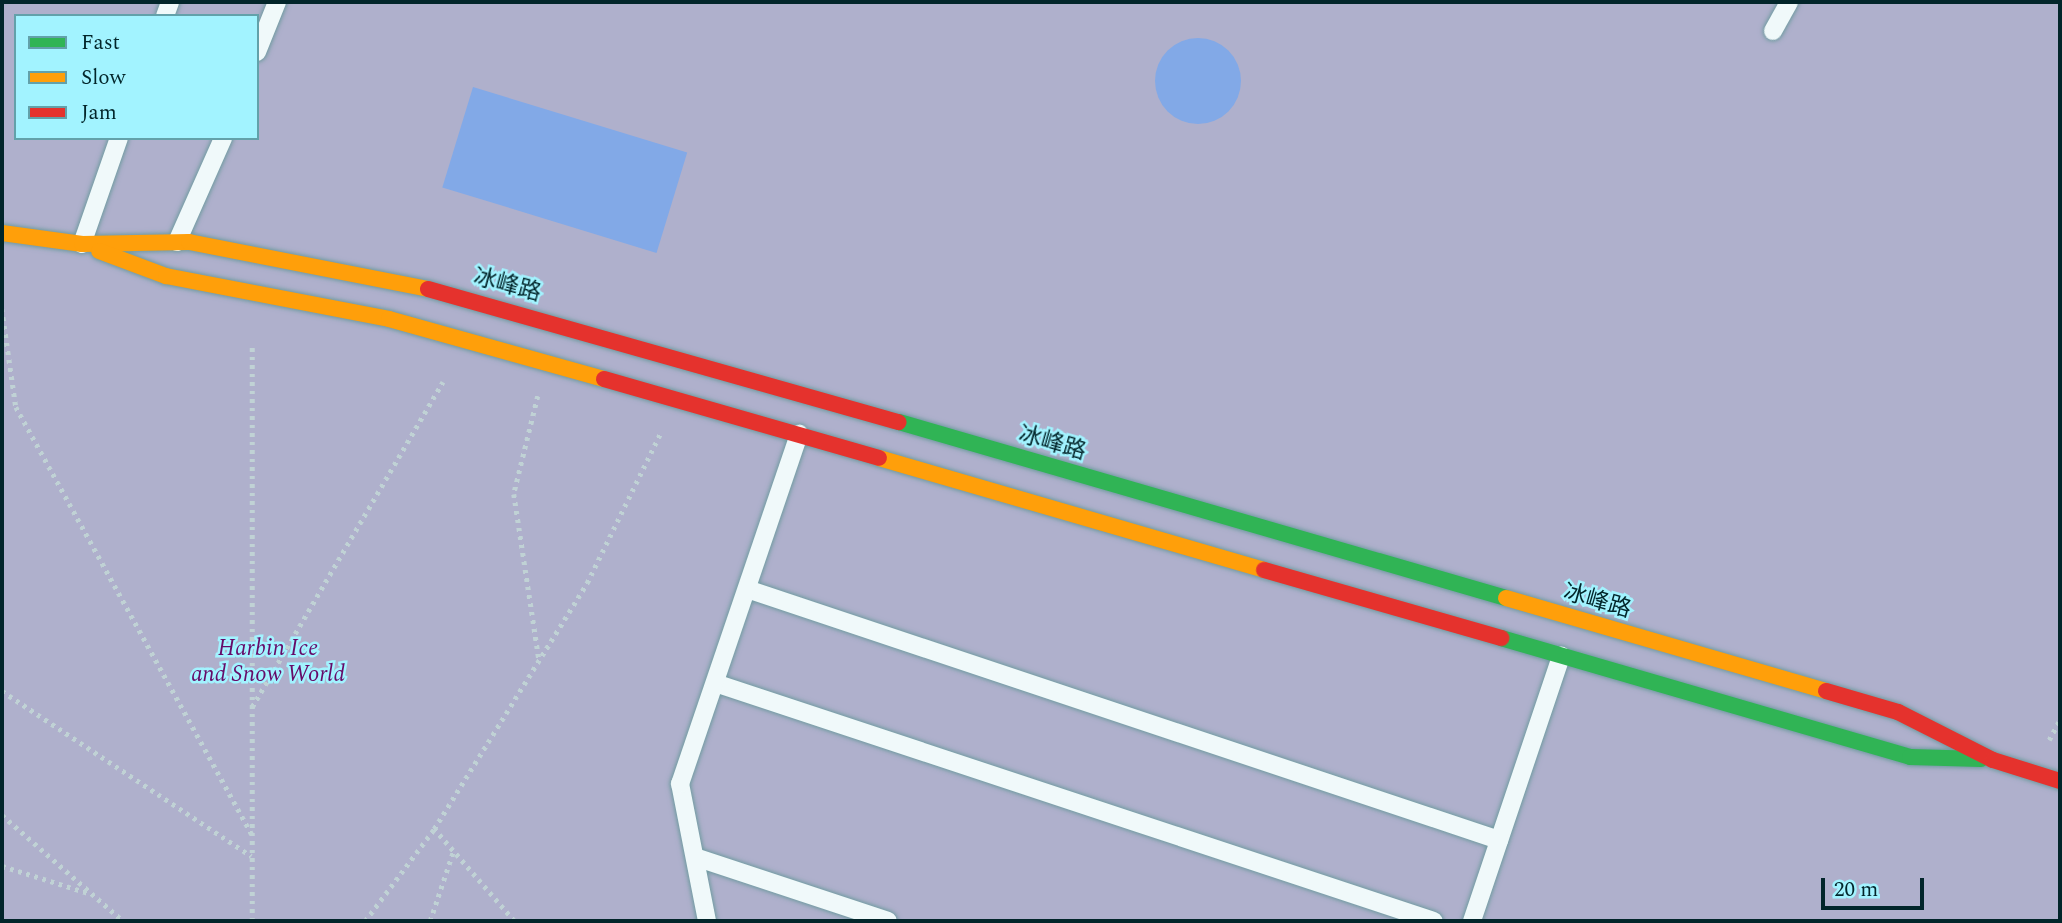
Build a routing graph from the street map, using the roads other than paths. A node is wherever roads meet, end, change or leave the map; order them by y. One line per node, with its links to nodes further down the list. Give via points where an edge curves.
1 (277, 2): 4 (lane)
2 (1789, 2): 3 (lane)
3 (1773, 31)
4 (259, 47)
5 (118, 140): 9 (lane)
6 (222, 140): 8 (lane)
7 (2, 233): 9 (street, 冰峰路)
8 (178, 241): 9 (street, 冰峰路); 10 (lane); 15 (street, 冰峰路, via 370,275 635,345 1898,712)
9 (82, 244): 10 (street, 冰峰路)
10 (166, 275): 11 (street, 冰峰路, via 389,319)
11 (799, 434): 12 (lane); 13 (street, 冰峰路)
12 (747, 589): 14 (lane); 17 (lane)
13 (1561, 656): 15 (street, 冰峰路, via 1910,757); 17 (lane)
14 (715, 683): 18 (lane, via 680,784); 21 (lane)
15 (1993, 760): 16 (street, 冰峰路)
16 (2060, 781)
17 (1499, 840): 22 (lane)
18 (695, 857): 19 (lane); 20 (lane)
19 (707, 921)
20 (888, 921)
21 (1434, 921)
22 (1472, 921)

